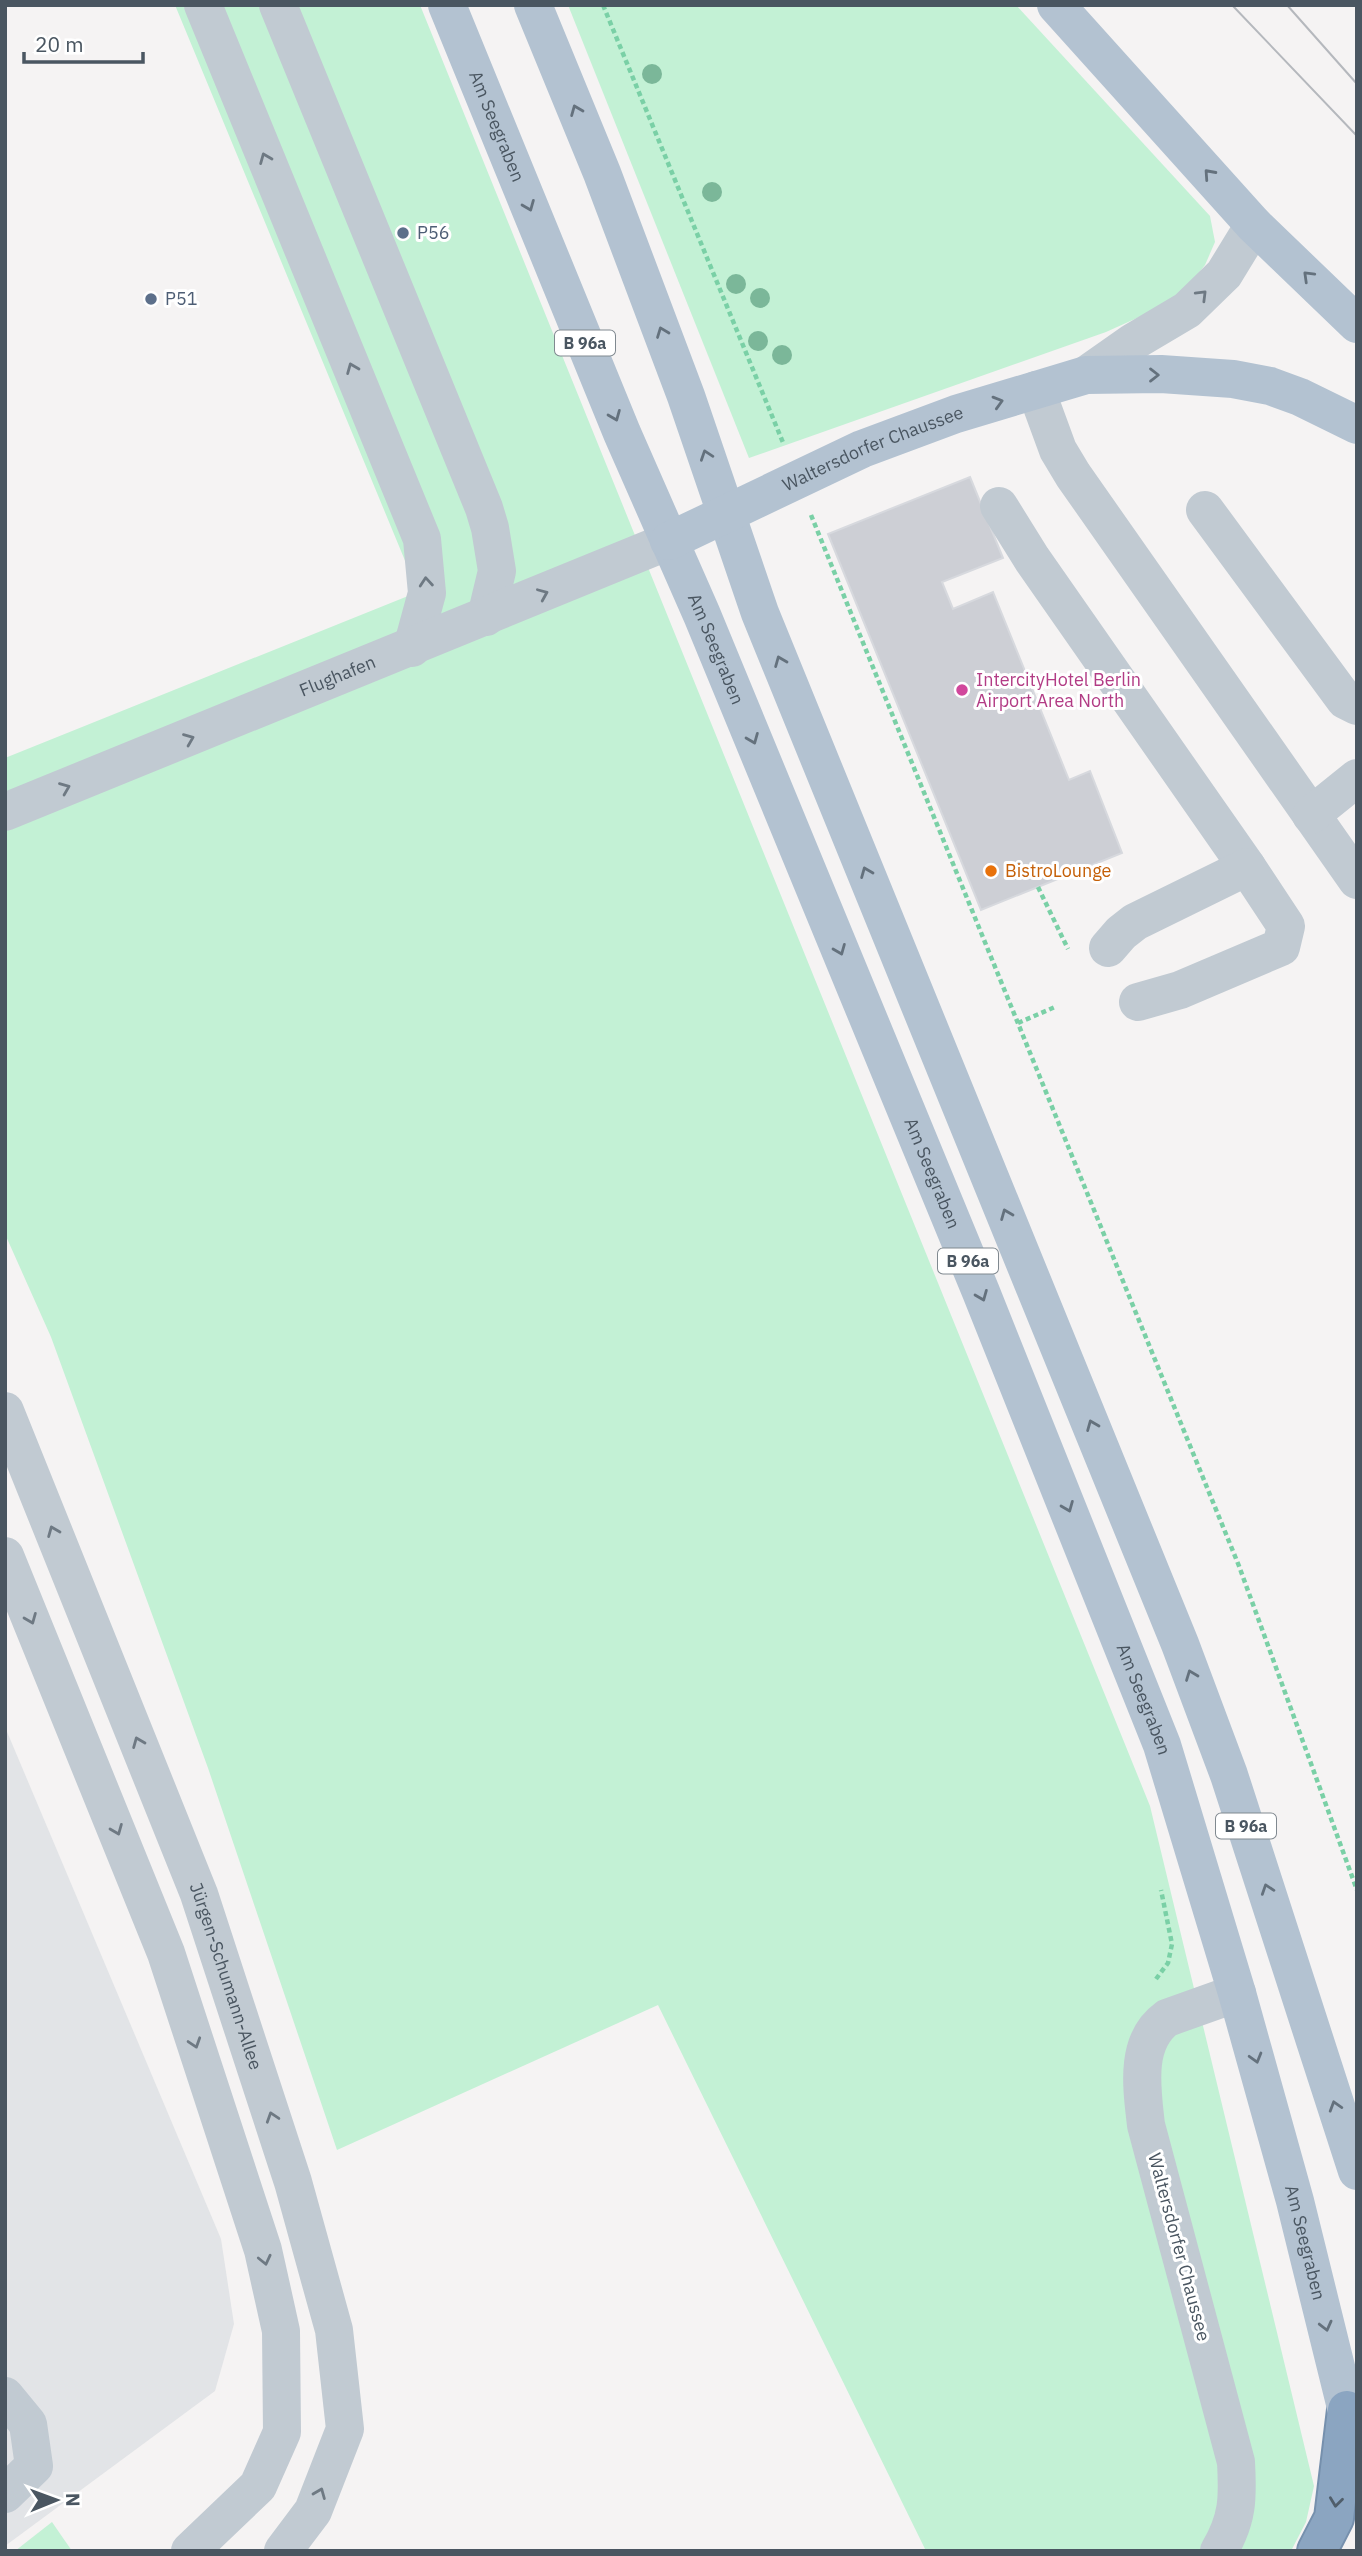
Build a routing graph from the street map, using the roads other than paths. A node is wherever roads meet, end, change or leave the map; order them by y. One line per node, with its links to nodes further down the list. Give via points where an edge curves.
1 (203, 5): 16 (street, one-way to 1, via 427,593 422,539)
2 (278, 5): 15 (street, via 484,508 497,571)
3 (447, 5): 14 (main road, Am Seegraben / B 96a, one-way to 14)
4 (533, 5): 13 (main road, B 96a, one-way to 4, via 611,197)
5 (1056, 5): 6 (main road, one-way to 5)
6 (1254, 225): 7 (main road, one-way to 6); 8 (street, Waltersdorfer Chaussee, one-way to 6, via 1187,310 1224,274)
7 (1357, 324)
8 (1086, 375): 9 (main road, Waltersdorfer Chaussee); 10 (main road, Waltersdorfer Chaussee, one-way to 10, via 1233,379 1300,397)
9 (1036, 390): 13 (main road, Waltersdorfer Chaussee, one-way to 9, via 862,449); 20 (street, via 1058,450 1073,475)
10 (1357, 425)
11 (999, 506): 21 (street)
12 (1205, 510): 17 (street, via 1346,700)
13 (726, 514): 14 (main road, Waltersdorfer Chaussee); 28 (main road, B 96a, one-way to 13, via 1233,1788 1180,1644 760,612)
14 (669, 541): 15 (street, Flughafen, one-way to 14); 27 (main road, Am Seegraben / B 96a, one-way to 27, via 991,1318 1157,1733)
15 (486, 617): 16 (street, Flughafen)
16 (412, 648): 19 (street, Flughafen, one-way to 16)
17 (1357, 706)
18 (1357, 778): 20 (street)
19 (5, 812)
20 (1311, 815): 22 (street)
21 (1247, 867): 23 (street, via 1135,922); 24 (street, via 1286,926 1281,947 1180,990)
22 (1357, 880)
23 (1108, 948)
24 (1138, 1002)
25 (5, 1412): 34 (street, Jürgen-Schumann-Allee, one-way to 25, via 313,2511 345,2429 334,2330 293,2182 199,1894)
26 (5, 1556): 33 (street, one-way to 33, via 166,1953 263,2250 281,2331 282,2432 258,2486)
27 (1237, 1993): 30 (main road, Am Seegraben / B 96a, one-way to 30); 35 (street, Waltersdorfer Chaussee, via 1157,2025 1147,2044 1141,2077 1146,2125 1236,2462 1234,2518)
28 (1357, 2171)
29 (5, 2396): 32 (street, via 28,2424 34,2466)
30 (1347, 2410): 31 (main road, Am Seegraben / B 96a); 36 (highway, one-way to 36, via 1334,2518)
31 (1357, 2453)
32 (5, 2494)
33 (190, 2551)
34 (283, 2551)
35 (1219, 2551)
36 (1317, 2551)

